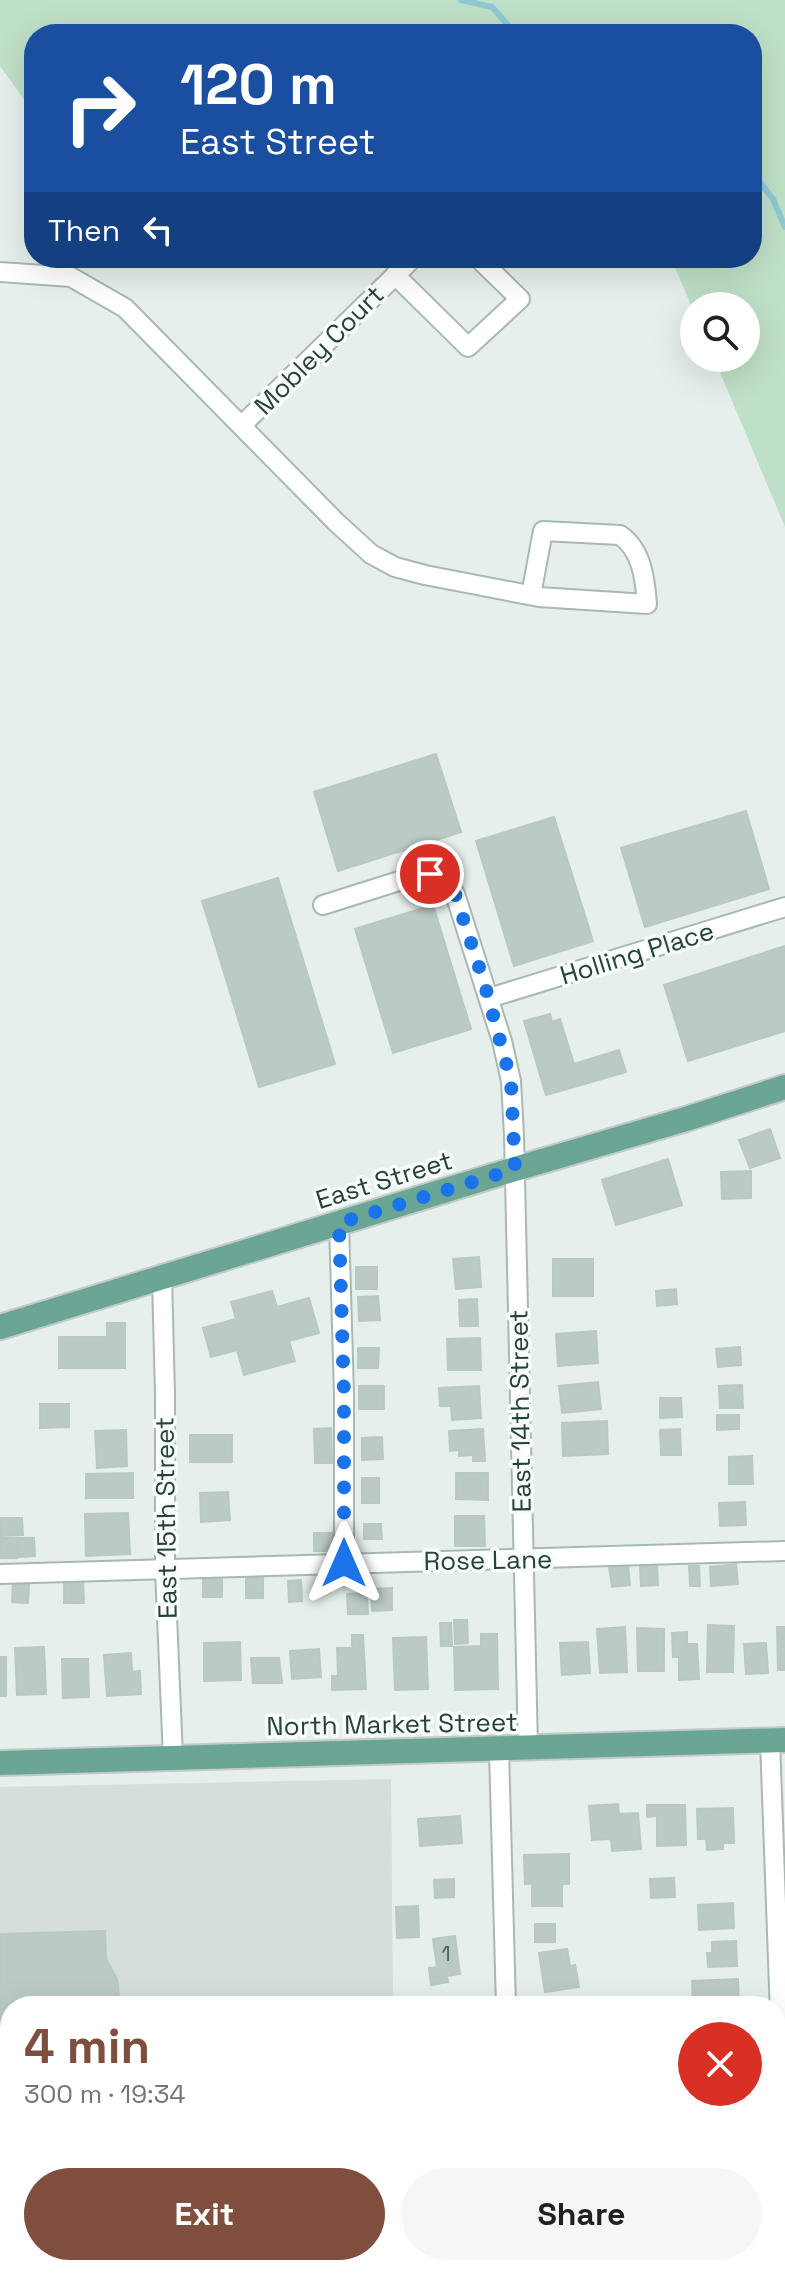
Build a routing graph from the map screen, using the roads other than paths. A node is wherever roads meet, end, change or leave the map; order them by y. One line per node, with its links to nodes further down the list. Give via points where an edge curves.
1 (402, 268): 4 (street, Mobley Court)
2 (488, 268): 4 (street, Mobley Court, via 520,299 468,347)
3 (0, 272): 5 (street, via 71,277 125,308)
4 (395, 275): 5 (street, Mobley Court)
5 (242, 425): 6 (street, via 371,554 425,575)
6 (531, 595): 6 (street, via 539,597 647,604 645,575 630,542 620,535 543,531)
7 (323, 905): 9 (street, East 14th Street, via 421,874 441,877 455,894)
8 (785, 907): 9 (street, Holling Place)
9 (489, 998): 11 (street, East 14th Street, via 511,1081)
10 (785, 1087): 11 (main road, East Street)
11 (515, 1169): 12 (main road, East Street); 16 (street, East 14th Street)
12 (339, 1223): 13 (main road, East Street); 17 (street)
13 (162, 1278): 14 (main road, East Street); 18 (street, East 15th Street)
14 (0, 1327)
15 (785, 1551): 16 (street, Rose Lane)
16 (524, 1559): 17 (street, Rose Lane); 21 (street, East 14th Street)
17 (344, 1563): 18 (street, Rose Lane)
18 (165, 1569): 19 (street, Rose Lane); 23 (street, East 15th Street)
19 (0, 1574)
20 (778, 1740): 21 (main road, North Market Street); 26 (street)
21 (528, 1749): 22 (main road, North Market Street)
22 (499, 1750): 23 (main road, North Market Street); 25 (street)
23 (173, 1758): 24 (main road, North Market Street)
24 (0, 1763)
25 (506, 1996)
26 (782, 1996)

